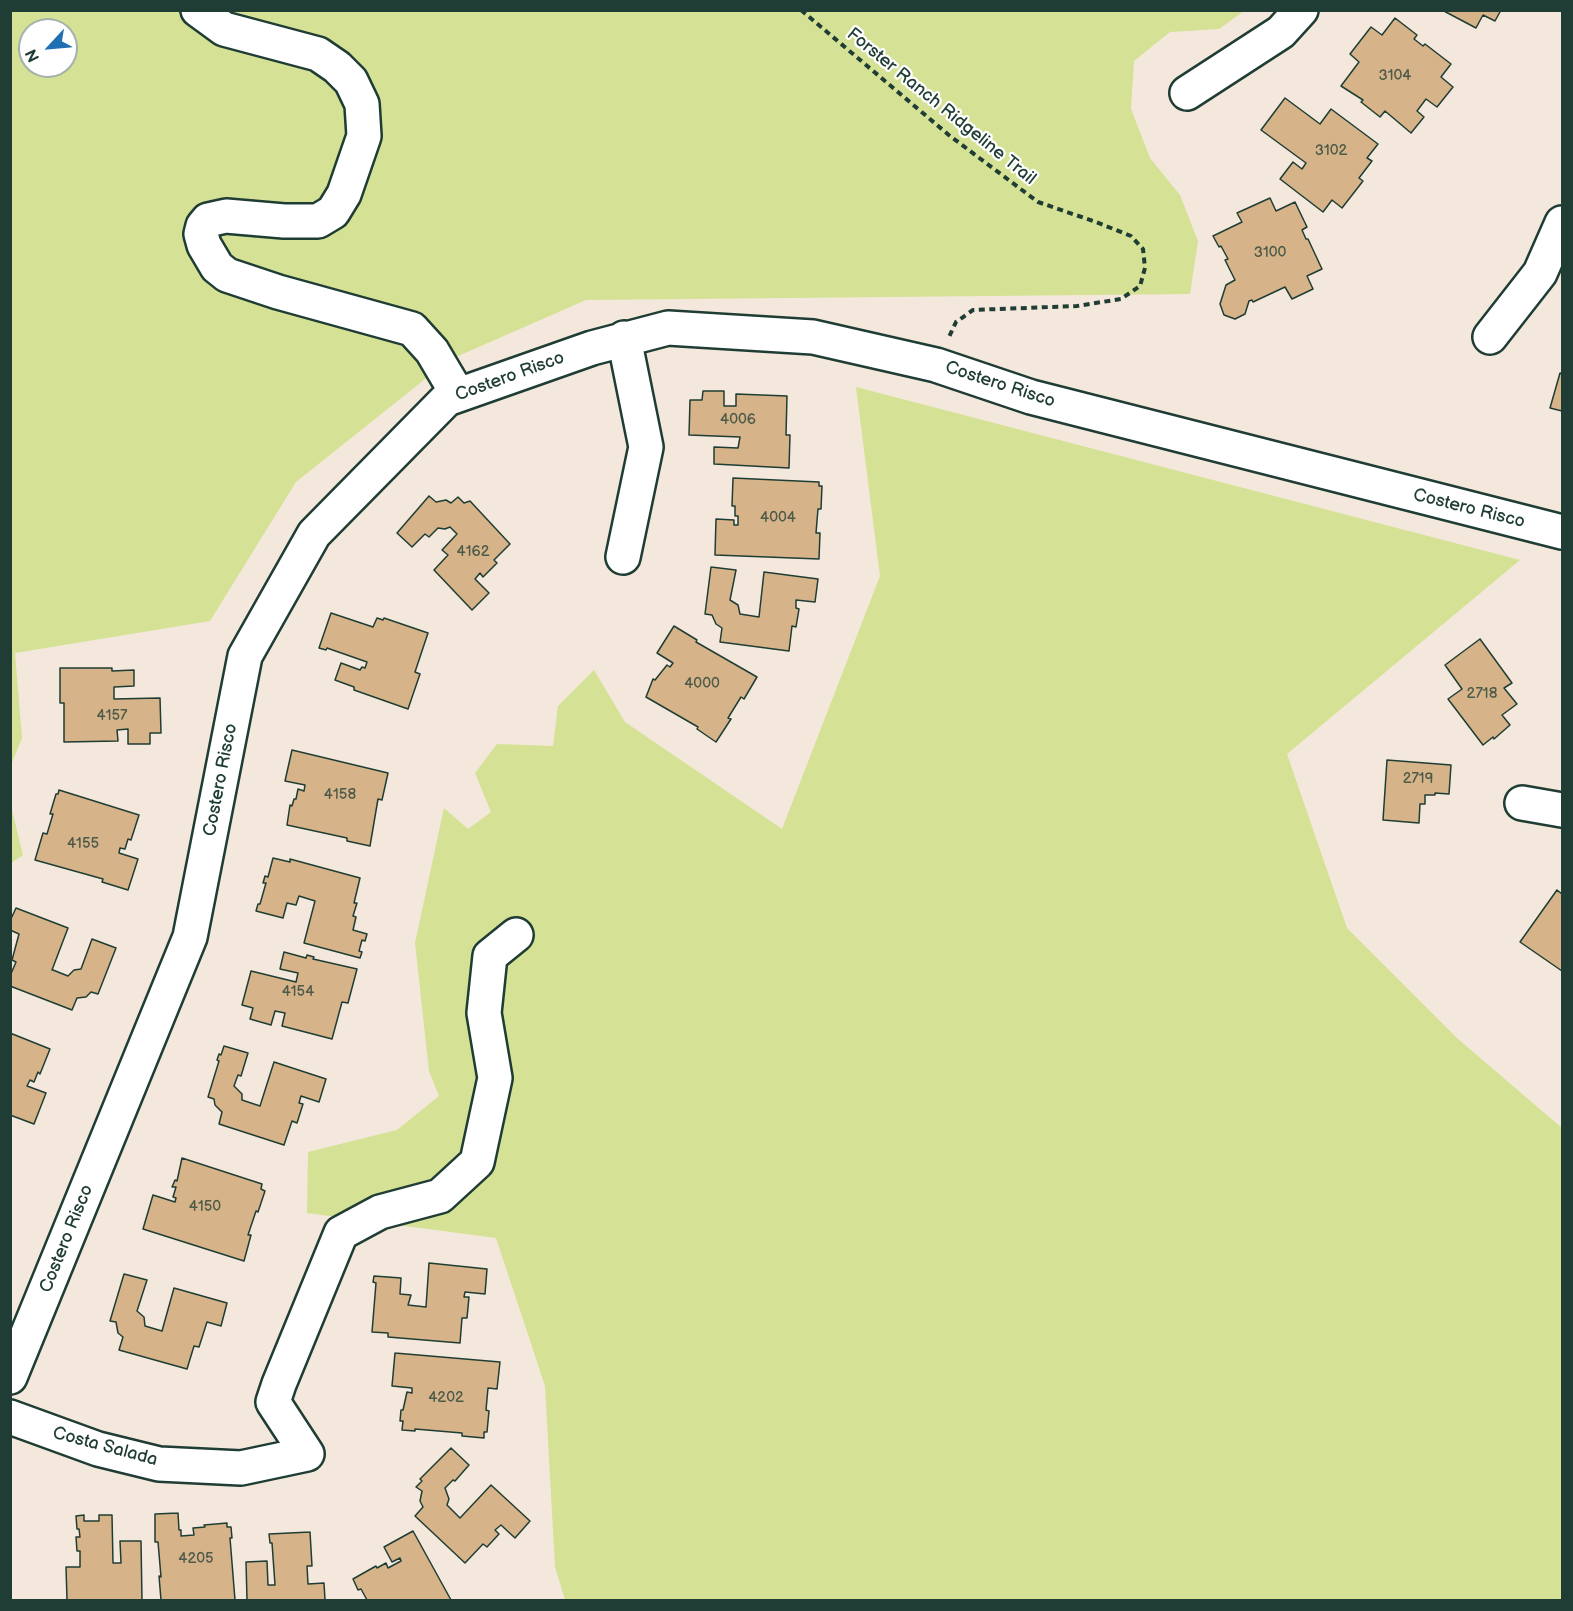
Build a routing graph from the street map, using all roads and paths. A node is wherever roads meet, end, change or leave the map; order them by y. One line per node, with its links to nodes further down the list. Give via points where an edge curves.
1 (198, 10): 9 (street, via 224,29 318,54 351,81 362,104 364,135 344,194 333,212 318,221 226,216 208,220 201,234 217,267 227,275 278,292 412,329 432,351)
2 (801, 10): 8 (path, Forster Ranch Ridgeline Trail, via 950,136 1038,202 1131,236 1143,249 1145,268 1140,286 1121,299 1077,306 973,310 957,322)
3 (1301, 10): 4 (street, via 1281,32)
4 (1187, 93)
5 (1563, 224): 6 (street, via 1540,273)
6 (1490, 337)
7 (624, 338): 8 (street, Costero Risco, via 668,328 813,337); 9 (street, Costero Risco); 11 (street, via 646,447)
8 (936, 365): 10 (street, Costero Risco, via 1031,397)
9 (458, 395): 15 (street, Costero Risco, via 447,399 314,534 245,656 190,937)
10 (1563, 532)
11 (623, 557)
12 (1522, 803): 13 (street)
13 (1563, 810)
14 (516, 935): 16 (street, Costa Salada, via 490,956 484,1013 495,1078 477,1162 440,1196 380,1212 341,1233 279,1384 273,1402 307,1454 241,1468 159,1464 98,1449)
15 (10, 1377)
16 (10, 1418)

